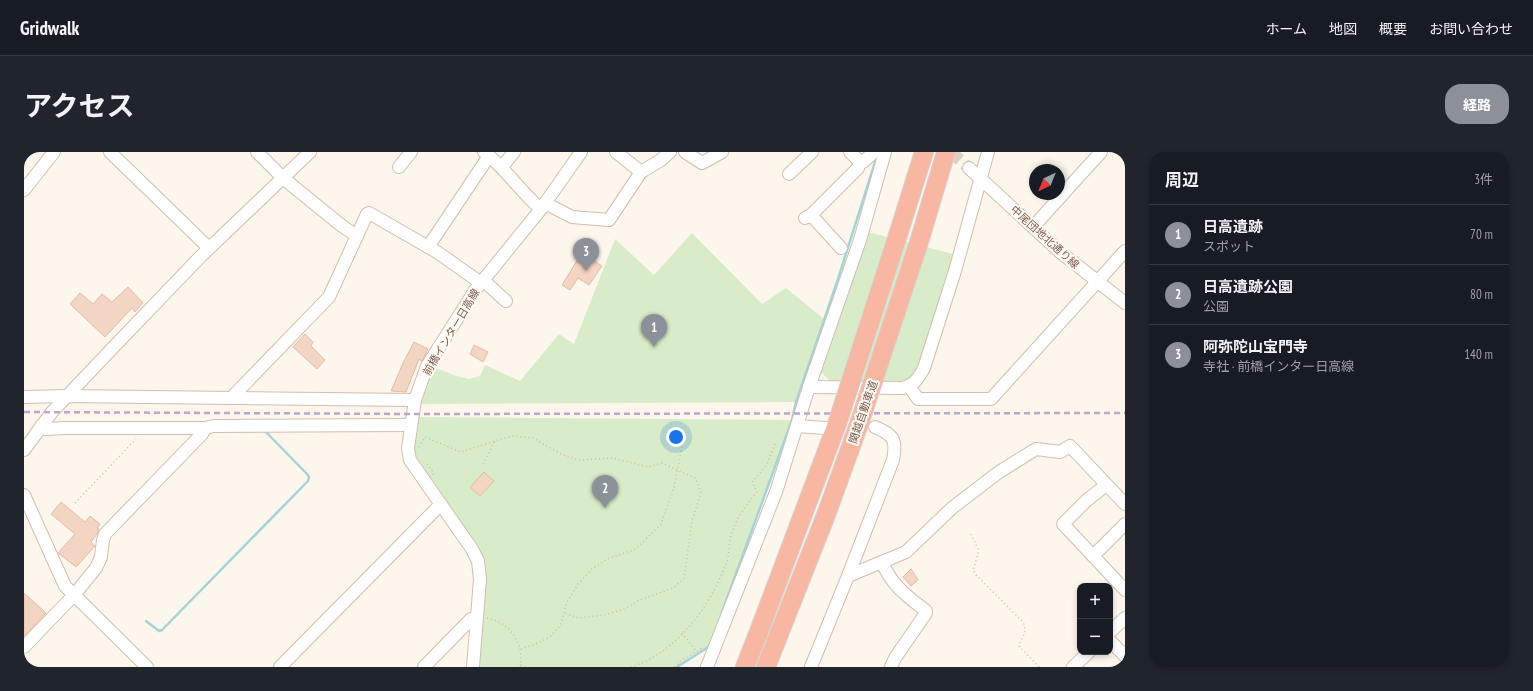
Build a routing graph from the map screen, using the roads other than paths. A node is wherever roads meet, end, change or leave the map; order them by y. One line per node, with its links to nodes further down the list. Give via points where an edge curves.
1 (54, 152): 29 (street)
2 (110, 152): 34 (street)
3 (257, 152): 27 (street)
4 (310, 152): 27 (street)
5 (411, 152): 22 (street)
6 (514, 152): 23 (street)
7 (581, 152): 30 (street, 前橋インター日高線)
8 (616, 152): 25 (street)
9 (670, 152): 25 (street)
10 (685, 152): 11 (street, via 702,163)
11 (722, 152)
12 (812, 152): 26 (street)
13 (850, 152): 21 (street)
14 (874, 152): 21 (street)
15 (885, 152): 42 (street, via 860,240)
16 (924, 152): 50 (highway, 関越自動車道, bridge, via 898,236)
17 (946, 152): 51 (highway, 関越自動車道, bridge)
18 (988, 152): 28 (street)
19 (1101, 152): 31 (street)
20 (486, 154): 23 (street); 33 (street)
21 (860, 162): 35 (street, via 858,168 808,216)
22 (399, 167)
23 (502, 167): 30 (street, via 528,197)
24 (969, 168): 28 (street, 中尾団地北通り線)
25 (641, 172): 30 (street, via 609,220 572,217)
26 (789, 174)
27 (283, 178): 32 (street); 34 (street)
28 (981, 179): 31 (street, 中尾団地北通り線); 41 (street, via 924,368)
29 (24, 190)
30 (543, 206): 37 (street, 前橋インター日高線)
31 (1033, 227): 38 (street, 中尾団地北通り線)
32 (357, 236): 33 (street, via 369,213); 45 (street, via 324,303)
33 (428, 247): 37 (street)
34 (209, 248): 43 (street)
35 (841, 248)
36 (1125, 251): 38 (street)
37 (482, 281): 39 (street); 46 (street, 前橋インター日高線, via 427,366)
38 (1097, 282): 40 (street, 中尾団地北通り線); 41 (street, via 991,399 918,399)
39 (506, 301)
40 (1125, 303)
41 (909, 386): 42 (street)
42 (809, 387): 49 (street)
43 (67, 396): 44 (street); 45 (street); 48 (street)
44 (24, 397)
45 (233, 398): 46 (street)
46 (415, 400): 47 (street, 前橋インター日高線)
47 (410, 425): 52 (street); 56 (street, 前橋インター日高線, via 410,460)
48 (41, 426): 52 (street, via 46,429); 53 (street)
49 (797, 426): 50 (street); 75 (street, via 776,492)
50 (831, 426): 76 (highway, 関越自動車道, via 762,626)
51 (867, 426): 61 (street, via 890,436 896,447); 77 (highway, 関越自動車道, via 826,515)
52 (205, 428): 63 (street, via 105,534 96,568)
53 (24, 450)
54 (1106, 485): 57 (street); 59 (street, via 1063,524); 60 (street, via 1070,446 1060,452 1036,449 999,472 952,508 906,552)
55 (24, 495): 63 (street, via 58,572 65,586)
56 (441, 504): 64 (street, 前橋インター日高線, via 478,561); 72 (street)
57 (1125, 504)
58 (1125, 524): 59 (street)
59 (1093, 556): 62 (street)
60 (882, 562): 61 (street); 79 (street, via 895,585 926,611)
61 (848, 576): 78 (street)
62 (1125, 590)
63 (74, 595): 68 (street); 71 (street)
64 (481, 617): 73 (street, via 471,619); 74 (street, 前橋インター日高線)
65 (1125, 618): 66 (street)
66 (1113, 629)
67 (1113, 644): 70 (street)
68 (24, 647)
69 (1086, 655): 80 (street)
70 (1125, 656)
71 (147, 667)
72 (280, 667)
73 (424, 667)
74 (473, 667)
75 (707, 667)
76 (745, 667)
77 (766, 667)
78 (811, 667)
79 (890, 667)
80 (1073, 667)

